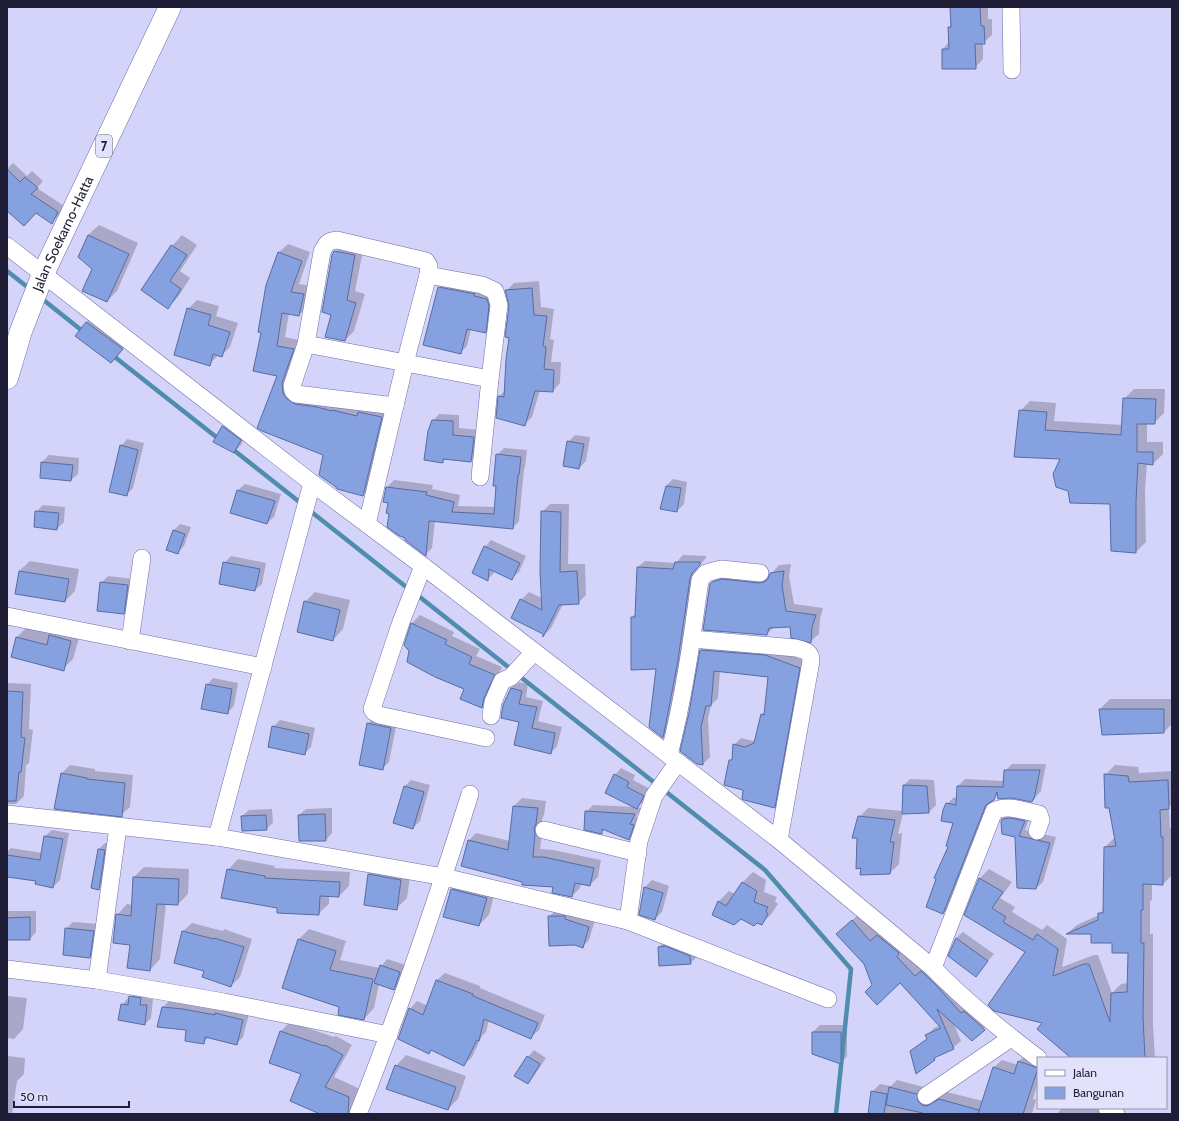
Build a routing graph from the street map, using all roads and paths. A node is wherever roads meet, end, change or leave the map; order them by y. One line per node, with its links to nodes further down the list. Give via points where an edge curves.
1 (170, 7): 6 (highway, Jalan Soekarno-Hatta / 7)
2 (1011, 7): 3 (street)
3 (1012, 70)
4 (7, 246): 6 (street)
5 (428, 275): 7 (street, via 429,266 426,261 330,240 322,252); 8 (street); 10 (street, via 482,285 495,292 499,305)
6 (38, 287): 9 (highway, Jalan Soekarno-Hatta / 7); 13 (street)
7 (306, 344): 8 (street); 11 (street, via 292,386 294,393)
8 (405, 363): 10 (street); 11 (street)
9 (8, 368)
10 (490, 380): 12 (street)
11 (395, 406): 14 (street)
12 (480, 477)
13 (312, 483): 14 (street); 22 (street)
14 (367, 524): 16 (street)
15 (142, 558): 20 (street)
16 (423, 566): 21 (street); 24 (street, via 372,709 379,715)
17 (760, 574): 19 (street, via 721,569 706,573 700,580)
18 (7, 616): 20 (street)
19 (692, 639): 25 (street, via 675,733); 32 (street, via 796,648 807,651 811,656)
20 (130, 641): 22 (street)
21 (530, 657): 23 (street, via 511,676 502,681 493,702); 25 (street)
22 (263, 667): 31 (street)
23 (492, 716)
24 (486, 738)
25 (673, 759): 32 (street); 33 (street, via 665,780 654,796 639,841)
26 (470, 794): 34 (street)
27 (7, 814): 28 (street)
28 (118, 827): 31 (street); 38 (street)
29 (544, 830): 33 (street)
30 (1037, 831): 36 (street, via 1041,820 1039,814 1003,808 994,812)
31 (217, 837): 34 (street)
32 (779, 840): 36 (street)
33 (638, 853): 35 (street)
34 (444, 877): 35 (street); 40 (street)
35 (628, 921): 39 (street)
36 (933, 968): 41 (street)
37 (7, 969): 38 (street)
38 (97, 980): 40 (street, via 224,1002)
39 (828, 999)
40 (389, 1036): 44 (street)
41 (1011, 1038): 42 (street); 43 (street)
42 (1037, 1057)
43 (926, 1096)
44 (358, 1114)

